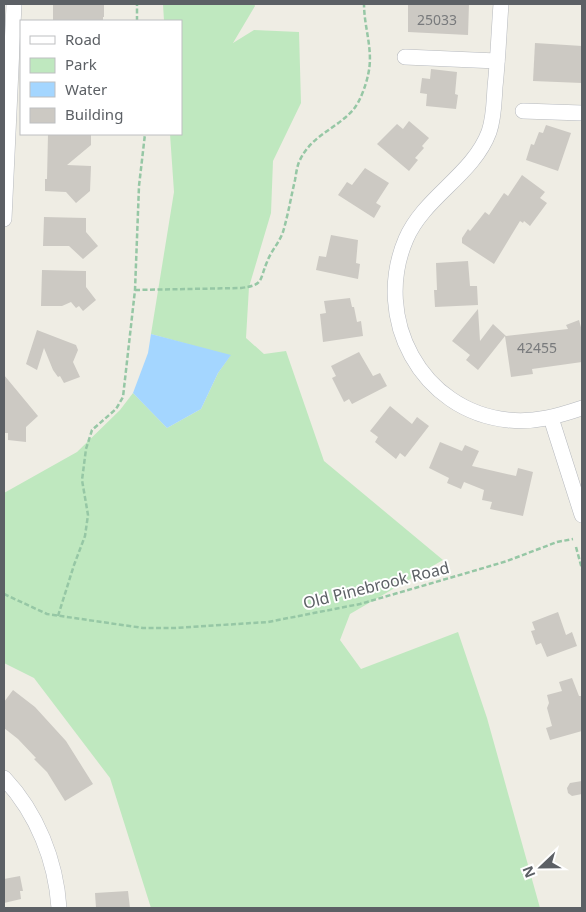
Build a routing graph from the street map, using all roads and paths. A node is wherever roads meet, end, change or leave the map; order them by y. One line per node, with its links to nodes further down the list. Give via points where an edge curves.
1 (14, 4): 11 (street)
2 (137, 4): 5 (path)
3 (364, 4): 13 (path, via 370,56 368,76 354,109 320,135 298,162 283,231 261,280 252,287 240,288)
4 (501, 4): 7 (street)
5 (137, 20)
6 (404, 58): 7 (street)
7 (497, 61): 15 (street, via 493,114 488,132 466,168 428,206 406,238 397,268 394,300 400,330 409,352 418,368 447,397 467,409 502,419 531,421)
8 (523, 111): 9 (street)
9 (582, 113)
10 (145, 135): 13 (path, via 139,186)
11 (4, 205): 12 (street)
12 (4, 219)
13 (135, 290): 21 (path, via 123,397 116,409 92,430 86,450 82,480 88,515 85,536)
14 (582, 408): 15 (street)
15 (550, 418): 16 (street)
16 (582, 516)
17 (573, 539): 21 (path, Old Pinebrook Road, via 360,604 268,622 143,628)
18 (576, 547): 19 (path)
19 (582, 569)
20 (4, 594): 21 (path, Old Pinebrook Road, via 46,614)
21 (58, 616)
22 (4, 778): 23 (street, via 18,795 42,837 52,867)
23 (59, 908)

